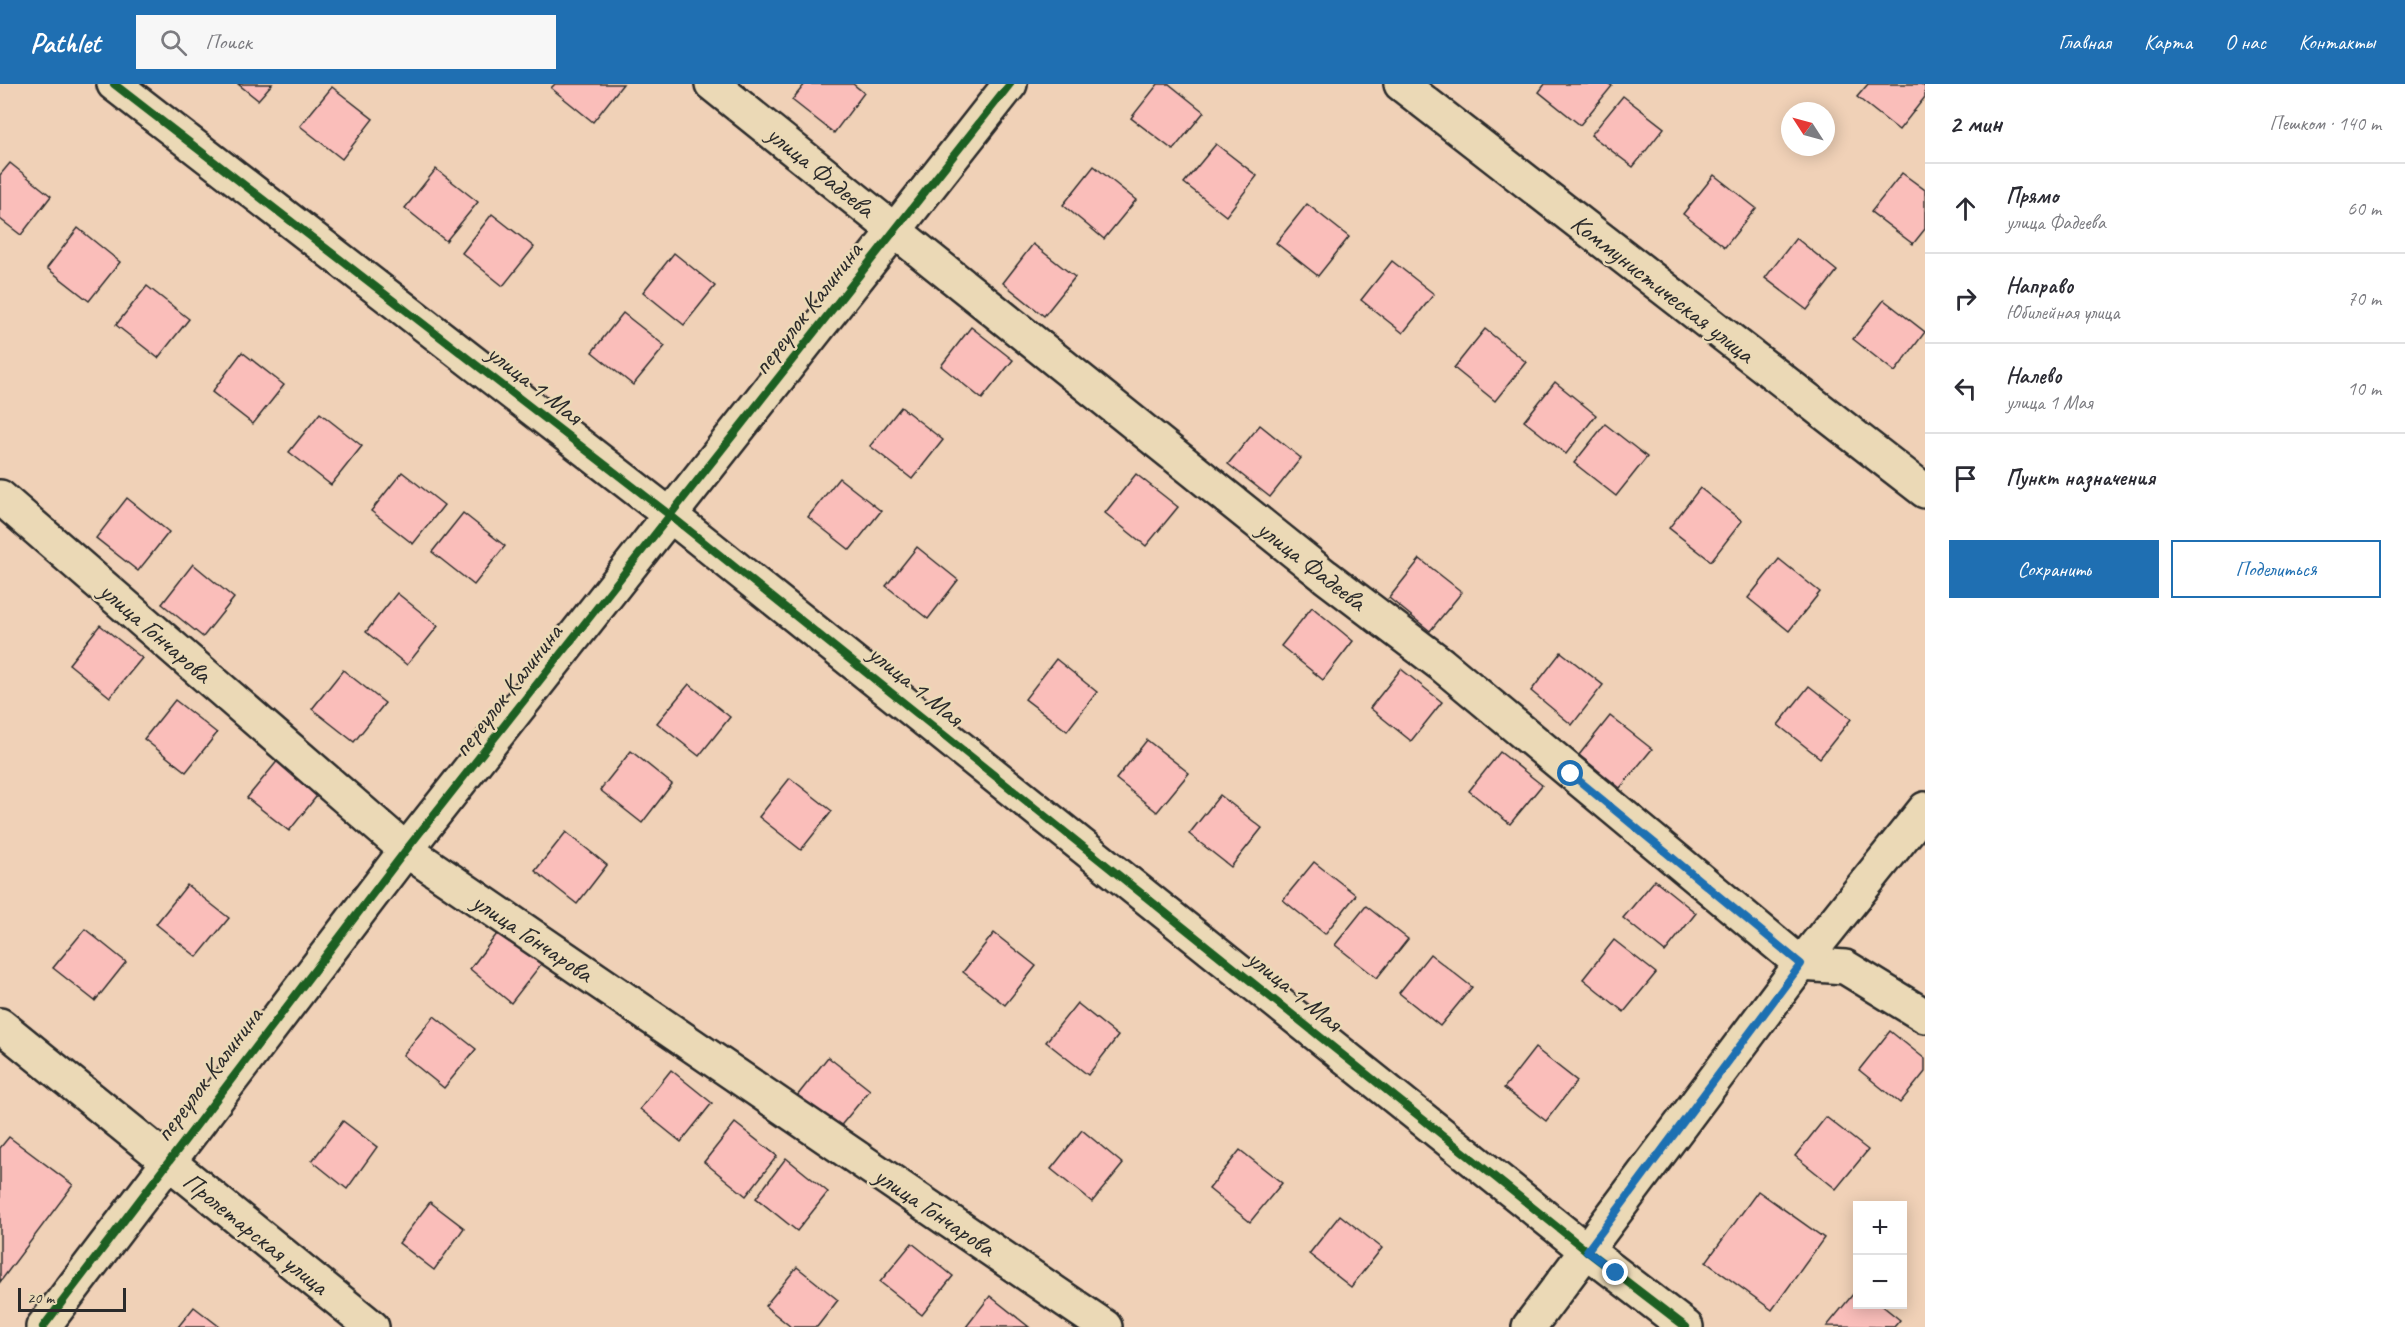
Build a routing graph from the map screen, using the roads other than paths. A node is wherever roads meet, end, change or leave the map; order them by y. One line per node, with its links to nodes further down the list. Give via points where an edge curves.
1 (114, 84): 8 (street, улица 1 Мая)
2 (712, 84): 5 (street, улица Фадеева)
3 (1010, 84): 5 (street, переулок Калинина)
4 (1401, 84): 6 (street, Коммунистическая улица)
5 (895, 230): 8 (street, переулок Калинина); 11 (street, улица Фадеева, via 1325,576 1441,664)
6 (1925, 491)
7 (0, 497): 10 (street, улица Гончарова)
8 (671, 516): 10 (street, переулок Калинина); 15 (street, улица 1 Мая)
9 (1925, 809): 11 (street)
10 (406, 850): 14 (street, переулок Калинина); 18 (street, улица Гончарова)
11 (1801, 964): 12 (street, via 1845,967); 15 (street)
12 (1925, 1016)
13 (0, 1025): 14 (street, Пролетарская улица)
14 (168, 1161): 16 (street, переулок Калинина); 17 (street, Пролетарская улица)
15 (1587, 1251): 19 (street); 20 (street, улица 1 Мая)
16 (43, 1327)
17 (372, 1327)
18 (1106, 1327)
19 (1529, 1327)
20 (1686, 1327)

